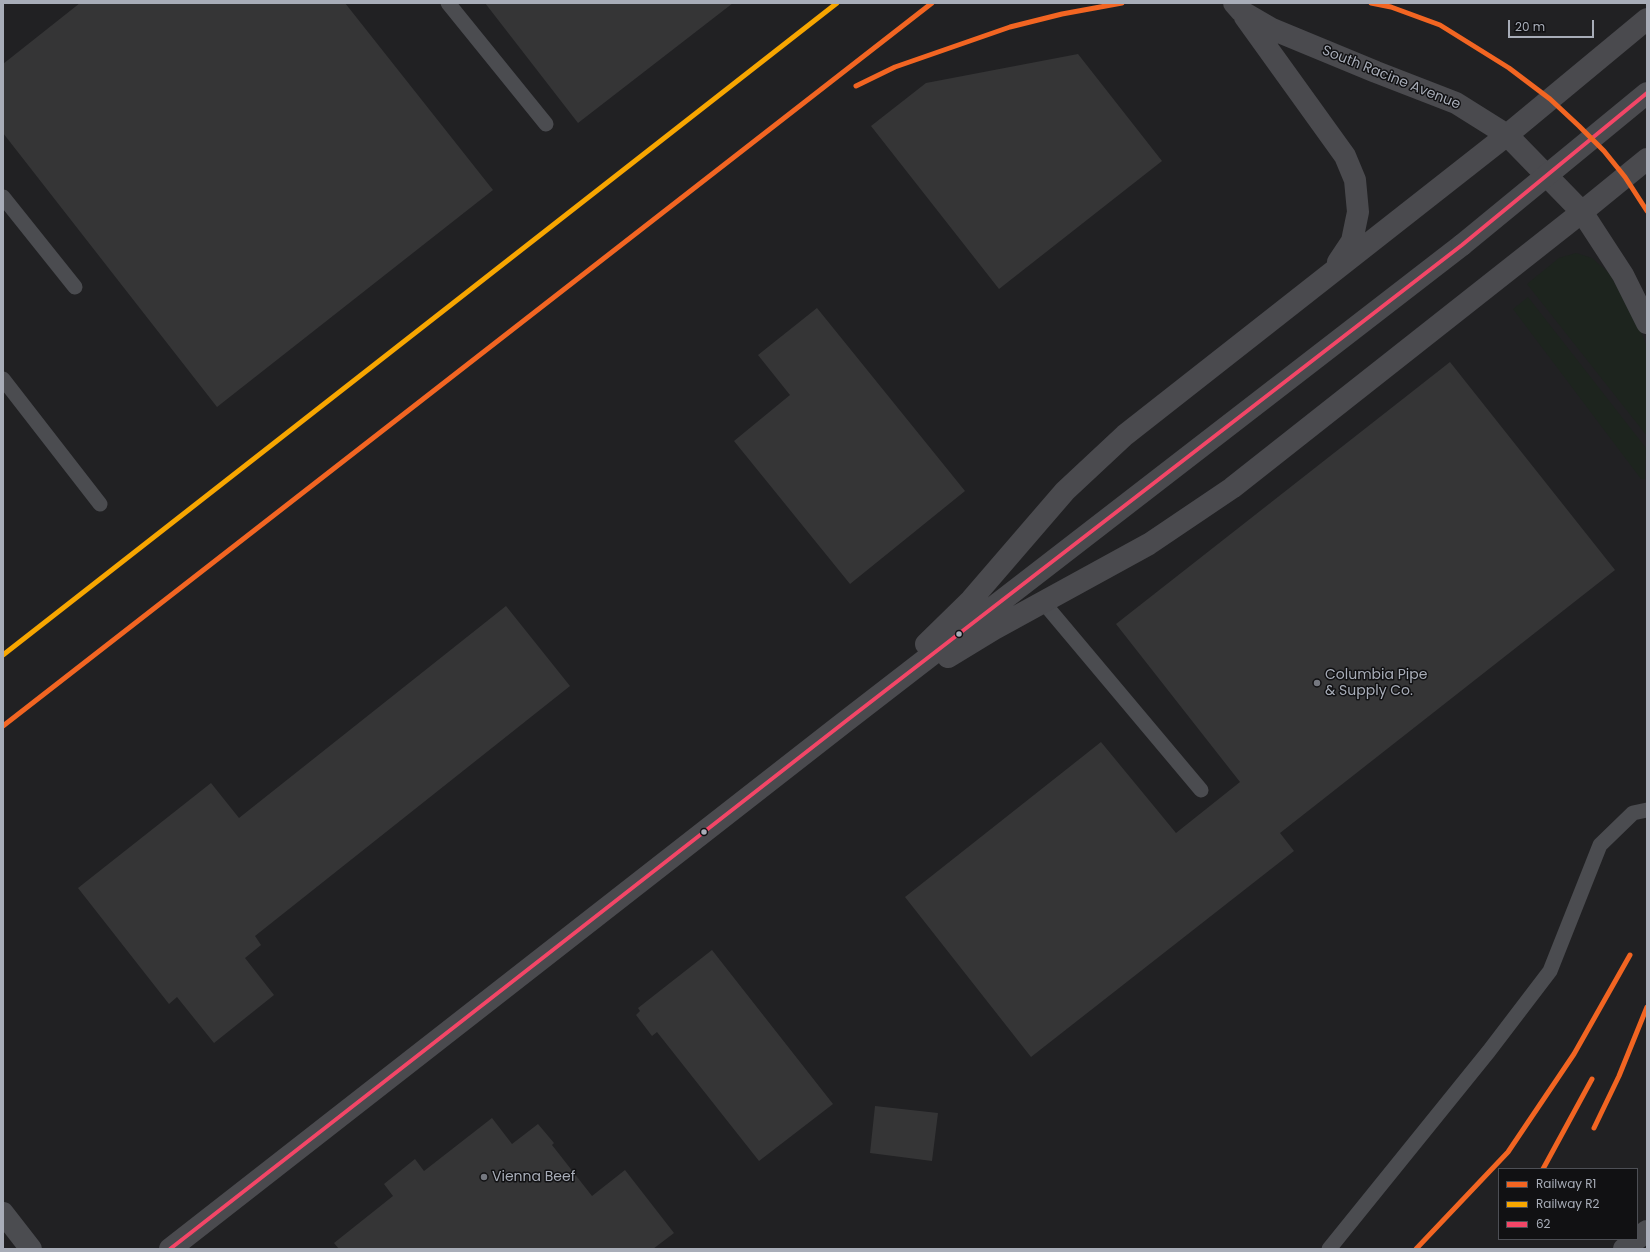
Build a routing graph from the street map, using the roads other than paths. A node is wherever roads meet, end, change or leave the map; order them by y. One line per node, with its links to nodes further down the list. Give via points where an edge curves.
1 (448, 3): 5 (lane)
2 (1238, 7): 6 (main road, South Racine Avenue, via 1272,29 1456,103); 10 (main road, via 1344,156 1355,180 1358,212 1352,241)
3 (1647, 19): 6 (main road)
4 (1647, 93): 16 (main road, bridge, via 1462,245)
5 (546, 124)
6 (1507, 135): 9 (main road, South Racine Avenue); 10 (main road)
7 (1647, 159): 9 (main road)
8 (3, 197): 11 (lane)
9 (1582, 212): 12 (main road, South Racine Avenue, via 1623,275); 15 (main road, via 1232,488 1149,544)
10 (1330, 274): 16 (main road, via 1125,435 1065,491 971,600)
11 (75, 287)
12 (1647, 324)
13 (3, 379): 14 (lane)
14 (100, 504)
15 (1043, 602): 16 (main road, via 987,633); 17 (lane)
16 (846, 721): 24 (main road)
17 (1201, 790)
18 (1647, 810): 25 (lane, via 1633,813 1600,845 1550,971 1489,1051)
19 (3, 1213): 23 (street)
20 (1647, 1231): 21 (street)
21 (1638, 1238)
22 (1636, 1240): 26 (street)
23 (31, 1249)
24 (170, 1249)
25 (1329, 1249)
26 (1624, 1249)

